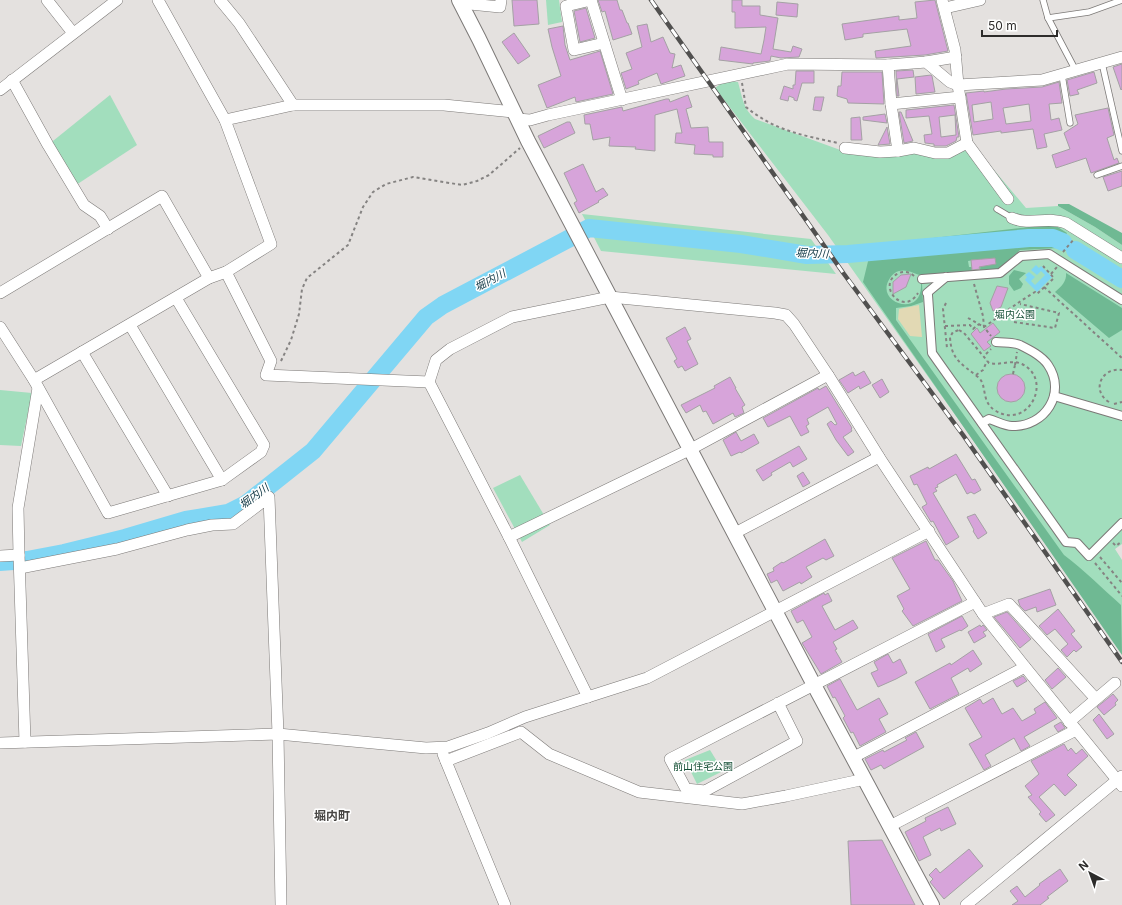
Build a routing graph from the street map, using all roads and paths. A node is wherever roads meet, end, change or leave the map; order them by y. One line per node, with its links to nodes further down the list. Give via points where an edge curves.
1 (47, 0): 13 (street)
2 (117, 0): 13 (street)
3 (158, 0): 31 (street)
4 (220, 0): 29 (street, via 239,23)
5 (501, 0): 10 (street, via 500,7)
6 (591, 0): 14 (street); 14 (street, via 566,6 574,50)
7 (980, 0): 11 (street)
8 (1043, 0): 12 (lane)
9 (1122, 0): 12 (lane, via 1089,12)
10 (460, 2): 30 (street)
11 (943, 4): 15 (street)
12 (1048, 18): 20 (lane)
13 (73, 33): 23 (street)
14 (604, 43): 27 (street)
15 (956, 57): 17 (street); 24 (street)
16 (1122, 57): 18 (street)
17 (926, 62): 19 (street); 24 (street, via 950,82)
18 (1102, 63): 20 (street); 37 (lane)
19 (888, 65): 21 (street, via 788,64); 28 (street)
20 (1076, 71): 22 (street)
21 (740, 74): 27 (street); 35 (path, via 746,107 760,118 794,134 843,144)
22 (1062, 75): 24 (street, via 1042,80); 32 (lane)
23 (12, 80): 25 (street); 43 (street, via 84,206 100,216)
24 (958, 85): 26 (street)
25 (0, 90)
26 (960, 97): 28 (street); 34 (street)
27 (622, 100): 30 (street, via 530,120)
28 (891, 104): 36 (street)
29 (293, 105): 30 (street, via 444,105); 31 (street)
30 (516, 115): 33 (street)
31 (225, 120): 48 (street, via 272,244)
32 (1070, 123)
33 (528, 141): 56 (street); 73 (path, via 489,175 477,181 462,185 413,177 386,184 373,192 363,207 348,245 307,278 302,289 299,314 291,340 278,366)
34 (967, 144): 36 (street, via 948,152 935,153 914,148); 40 (street)
35 (845, 148): 36 (street, via 880,152)
36 (898, 151)
37 (1122, 151)
38 (1122, 166): 39 (lane)
39 (1097, 175)
40 (1008, 199)
41 (997, 209): 42 (lane)
42 (1012, 218): 45 (street, via 1029,222 1058,219)
43 (108, 229): 51 (street, via 162,196); 55 (street)
44 (1075, 238): 46 (path)
45 (1122, 258)
46 (1058, 260): 49 (street, via 1049,254 1021,256 1000,273); 58 (street)
47 (1043, 266): 53 (path, via 1054,278)
48 (226, 272): 51 (street); 73 (street)
49 (972, 275): 50 (street); 67 (path)
50 (946, 277): 52 (street); 84 (street, via 927,294 932,353)
51 (209, 278): 57 (street)
52 (922, 279): 54 (path, via 902,272 893,277 891,282 893,296 900,301 910,301)
53 (1044, 287): 67 (path); 71 (path)
54 (919, 291)
55 (0, 293)
56 (610, 297): 77 (street, via 786,315); 79 (street, via 512,317 450,349 436,360); 85 (street)
57 (176, 298): 64 (street); 87 (street, via 264,445 261,452)
58 (1122, 300)
59 (946, 303): 65 (path, via 943,309)
60 (1020, 304): 62 (path, via 1059,314 1055,328)
61 (968, 318): 63 (path)
62 (1014, 322)
63 (979, 324): 65 (path, via 973,329 970,325); 67 (path)
64 (130, 325): 70 (street); 87 (street)
65 (945, 326): 69 (path)
66 (0, 327): 80 (street)
67 (984, 327): 68 (path)
68 (996, 342): 81 (street, via 1017,344 1039,355 1048,364 1053,376)
69 (947, 348)
70 (82, 352): 80 (street); 88 (street)
71 (1122, 358)
72 (1016, 359): 76 (path, bridge)
73 (271, 361): 79 (street, via 266,375)
74 (987, 361): 78 (path, via 983,370); 78 (path, via 963,331 957,330 951,334 955,358); 78 (path, via 992,364 1014,362 1030,370 1037,386 1036,395 1026,410 1011,415 995,410 985,397 981,380)
75 (1122, 370): 82 (path, via 1105,374 1100,390 1110,403)
76 (1013, 374)
77 (828, 375): 85 (street); 86 (street)
78 (974, 375)
79 (429, 382): 92 (street)
80 (36, 384): 88 (street, via 108,513); 93 (street, via 18,508)
81 (1054, 396): 83 (street); 84 (street, via 1046,412 1025,426 1010,426 989,418)
82 (1122, 402)
83 (1122, 416)
84 (982, 423): 94 (street, via 1066,542 1077,543 1089,556)
85 (691, 449): 91 (street); 92 (street)
86 (879, 457): 90 (street); 91 (street)
87 (222, 480): 88 (street)
88 (168, 496)
89 (1122, 523): 94 (street)
90 (929, 531): 99 (street); 100 (street)
91 (735, 533): 100 (street)
92 (509, 536): 105 (street)
93 (18, 555): 95 (street); 96 (street)
94 (1093, 555): 97 (path); 98 (path)
95 (0, 556)
96 (20, 568): 109 (street, via 117,549 200,527 233,524 269,497); 110 (street)
97 (1122, 583)
98 (1122, 596)
99 (975, 602): 101 (street); 104 (street)
100 (776, 612): 104 (street); 105 (street, via 647,678)
101 (983, 614): 102 (street); 106 (street, via 1009,604)
102 (1025, 666): 108 (street); 113 (street)
103 (1115, 683): 106 (street)
104 (814, 685): 107 (street); 113 (street)
105 (588, 698): 112 (street, via 525,717 488,733)
106 (1096, 699): 108 (street)
107 (778, 703): 107 (street, via 670,758 686,789 705,791 797,741)
108 (1073, 726): 116 (street); 117 (street)
109 (278, 734): 110 (street); 112 (street); 118 (street)
110 (25, 742): 111 (street)
111 (0, 743)
112 (440, 748): 114 (street)
113 (854, 757): 115 (street)
114 (446, 761): 115 (street, via 521,732 549,754 639,792 742,804); 119 (street)
115 (865, 779): 117 (street)
116 (1120, 780): 121 (street)
117 (890, 826): 120 (street)
118 (281, 905)
119 (505, 905)
120 (932, 905)
121 (966, 905)

